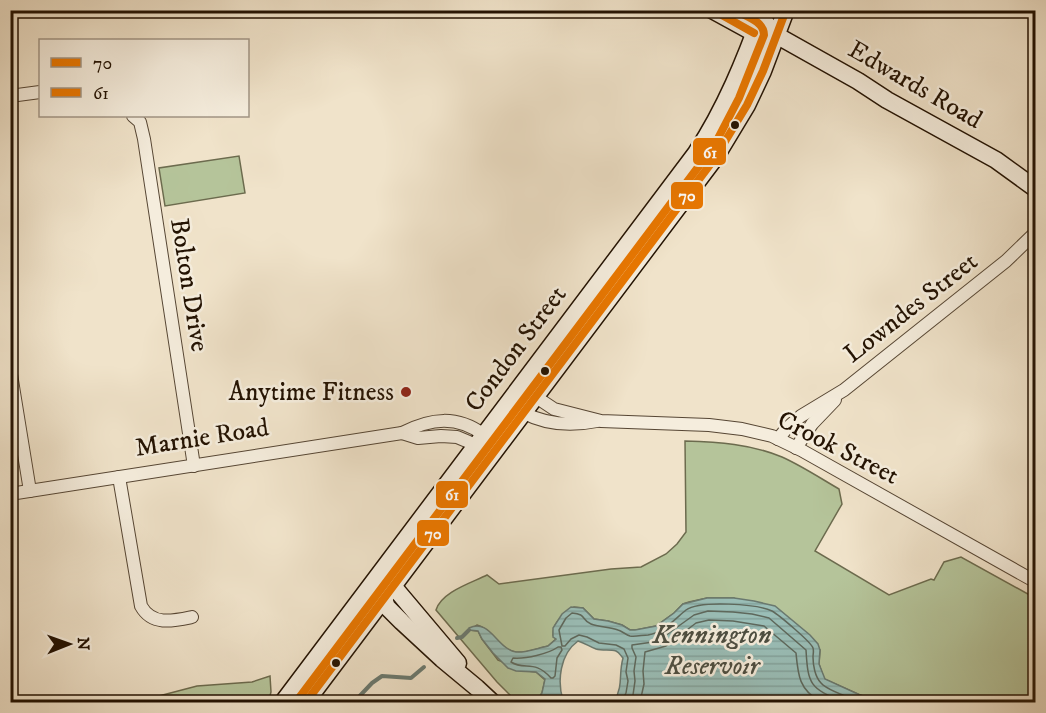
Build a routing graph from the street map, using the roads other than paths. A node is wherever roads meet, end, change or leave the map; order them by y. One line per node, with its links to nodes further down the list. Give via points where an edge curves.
1 (712, 10): 3 (main road, Edwards Road)
2 (786, 10): 4 (main road, Condon Street)
3 (757, 18): 4 (main road, Edwards Road); 20 (main road, Condon Street, via 723,108 696,153)
4 (776, 35): 8 (main road, Edwards Road); 16 (main road, Condon Street, via 747,105 716,158)
5 (39, 92): 6 (street)
6 (10, 96)
7 (134, 117): 23 (street, Bolton Drive, via 140,122 144,139)
8 (996, 160): 9 (main road, Edwards Road); 10 (main road, Edwards Road)
9 (1035, 176)
10 (1035, 189)
11 (1035, 232): 13 (street, Lowndes Street)
12 (1035, 245): 13 (street, Lowndes Street)
13 (1006, 261): 15 (street, Lowndes Street)
14 (10, 368): 25 (street)
15 (844, 390): 19 (street, Lowndes Street, via 801,416); 22 (street, Lowndes Street)
16 (536, 397): 17 (main road, Condon Street); 18 (street, Crook Street, via 554,409)
17 (524, 413): 18 (street, Crook Street, via 560,424); 21 (main road, Condon Street)
18 (601, 421): 19 (street, Crook Street, via 717,426)
19 (778, 439): 22 (street, Crook Street)
20 (480, 440): 21 (main road, Marnie Road); 23 (street, Marnie Road, via 469,425 446,420 402,433); 27 (main road, Condon Street)
21 (499, 447): 29 (main road, Condon Street)
22 (796, 447): 28 (street, Crook Street)
23 (194, 466): 24 (street, Marnie Road)
24 (119, 477): 25 (street, Marnie Road); 31 (street, via 144,612 164,621)
25 (30, 491): 26 (street, Marnie Road)
26 (10, 494)
27 (381, 572): 29 (main road); 30 (main road); 33 (main road, Condon Street)
28 (1035, 582)
29 (394, 587): 30 (main road, Condon Street); 32 (main road)
30 (384, 600): 32 (main road, via 391,612); 34 (main road, Condon Street)
31 (192, 617)
32 (477, 688): 35 (main road)
33 (283, 702)
34 (306, 702)
35 (492, 702)

